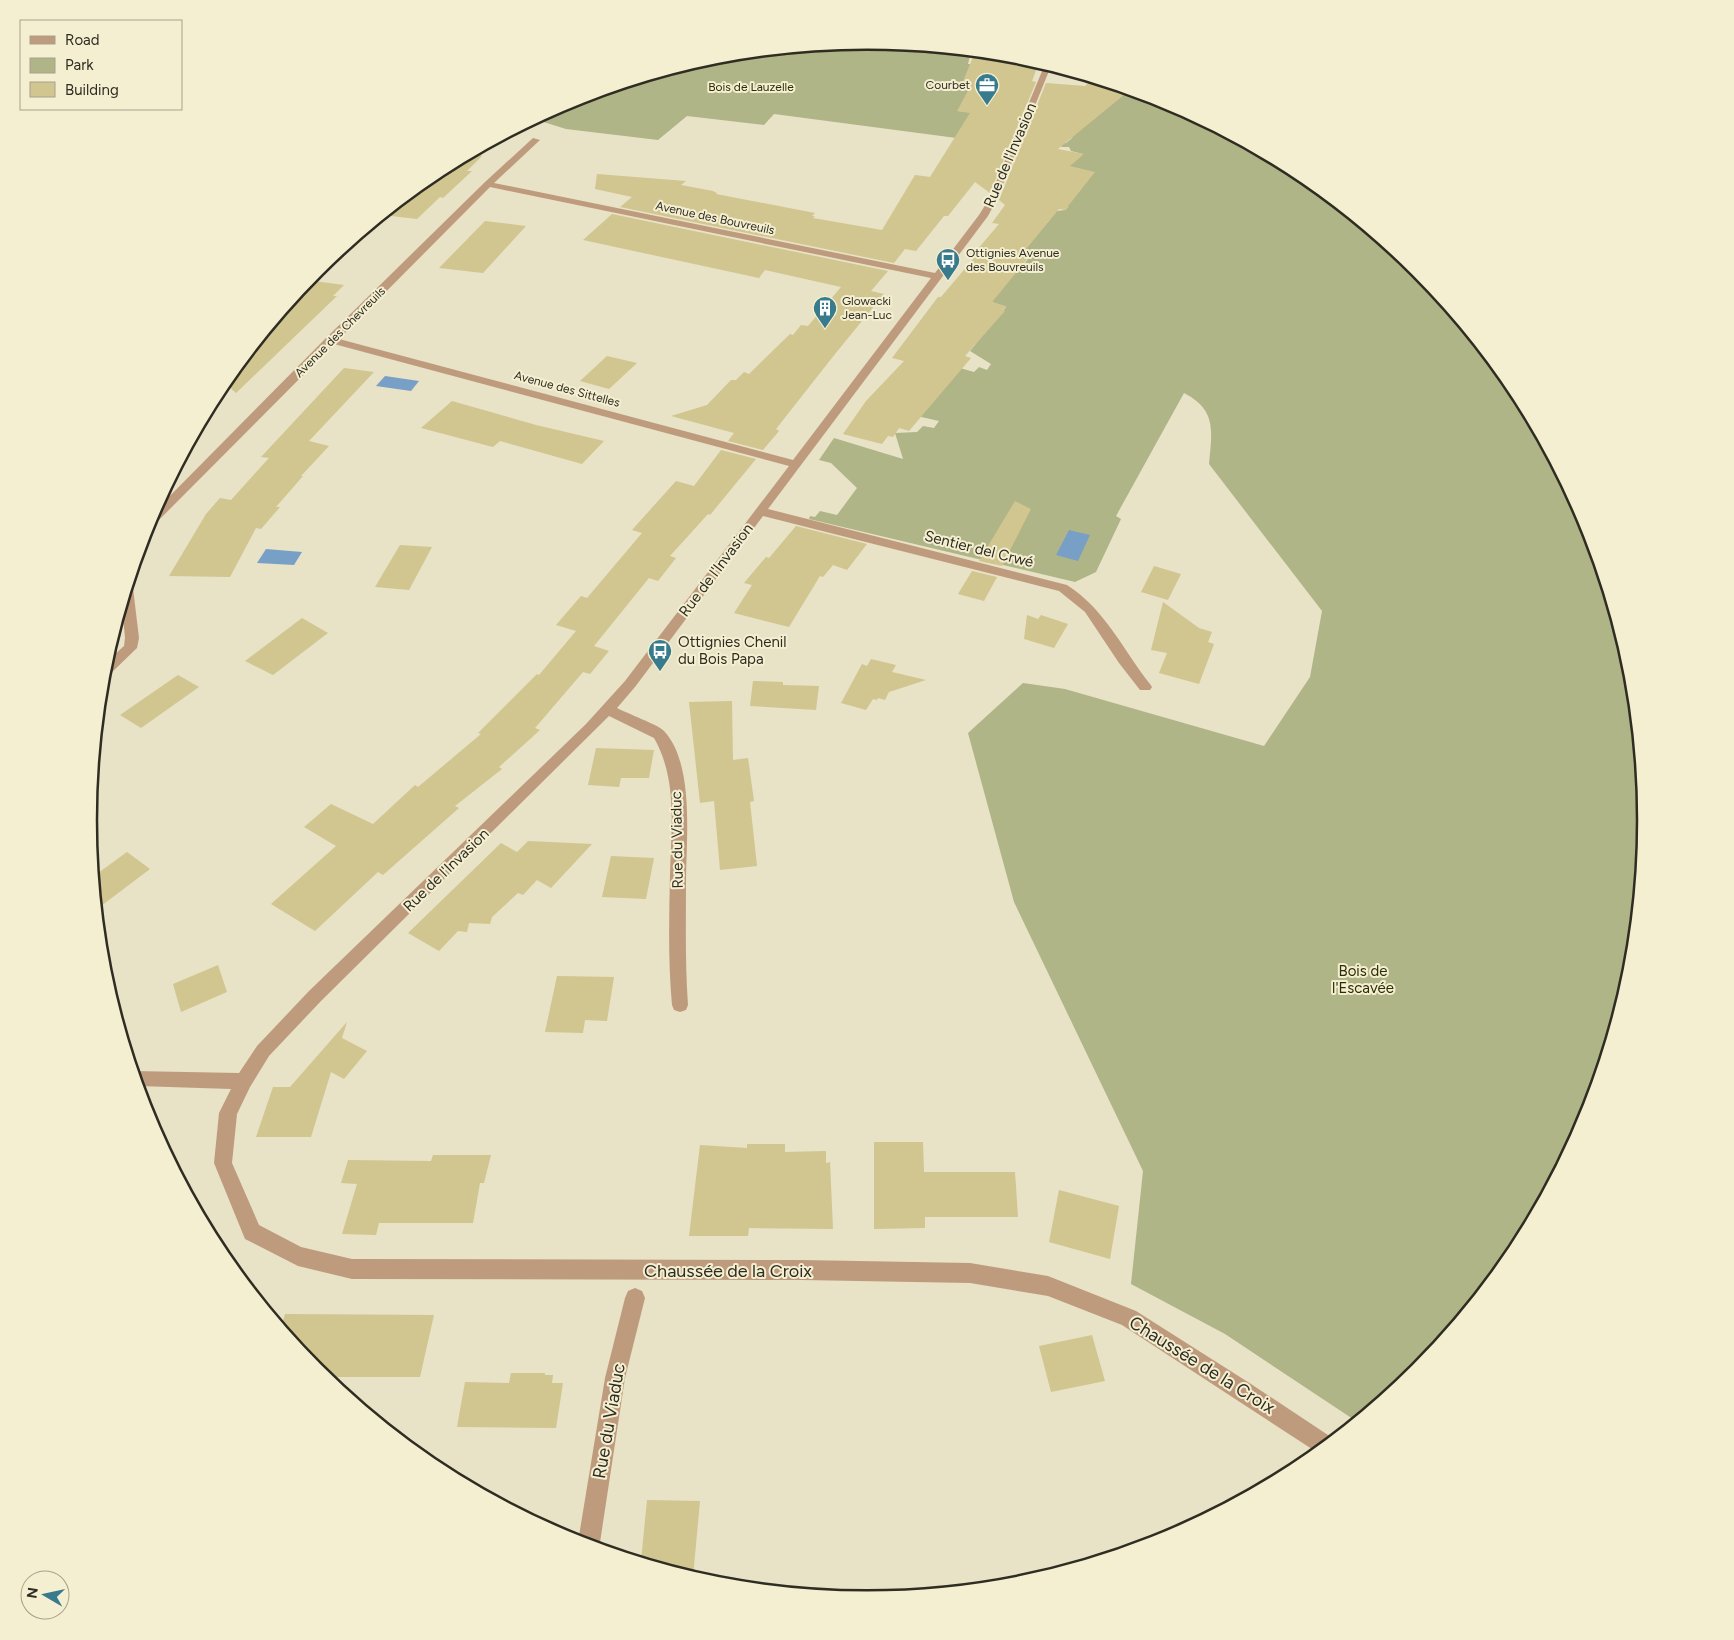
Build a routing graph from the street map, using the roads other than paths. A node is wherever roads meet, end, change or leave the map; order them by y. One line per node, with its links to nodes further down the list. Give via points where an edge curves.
1 (1045, 71): 4 (street, Rue de l'Invasion, via 994,199)
2 (536, 140): 3 (street, Avenue des Chevreuils)
3 (488, 184): 4 (street, Avenue des Bouvreuils); 5 (street, Avenue des Chevreuils)
4 (938, 277): 6 (street, Rue de l'Invasion)
5 (330, 340): 6 (street, Avenue des Sittelles); 7 (street, Avenue des Chevreuils)
6 (796, 464): 8 (street, Rue de l'Invasion)
7 (163, 509)
8 (760, 511): 11 (street, Sentier del Crwé, via 1063,588 1079,597 1093,611); 12 (street, Rue de l'Invasion)
9 (129, 603): 10 (street, via 130,648)
10 (114, 663)
11 (1145, 687)
12 (608, 710): 13 (street, Rue du Viaduc, via 659,734 671,760 679,818); 15 (street, Rue de l'Invasion, via 315,996 263,1052)
13 (680, 1005)
14 (142, 1078): 15 (street)
15 (244, 1081): 17 (street, Chaussée de la Croix, via 228,1113 223,1163 252,1232 298,1256 352,1269 960,1273 1048,1286 1129,1318)
16 (635, 1298): 18 (street, Rue du Viaduc, via 615,1378)
17 (1320, 1442)
18 (590, 1538)

